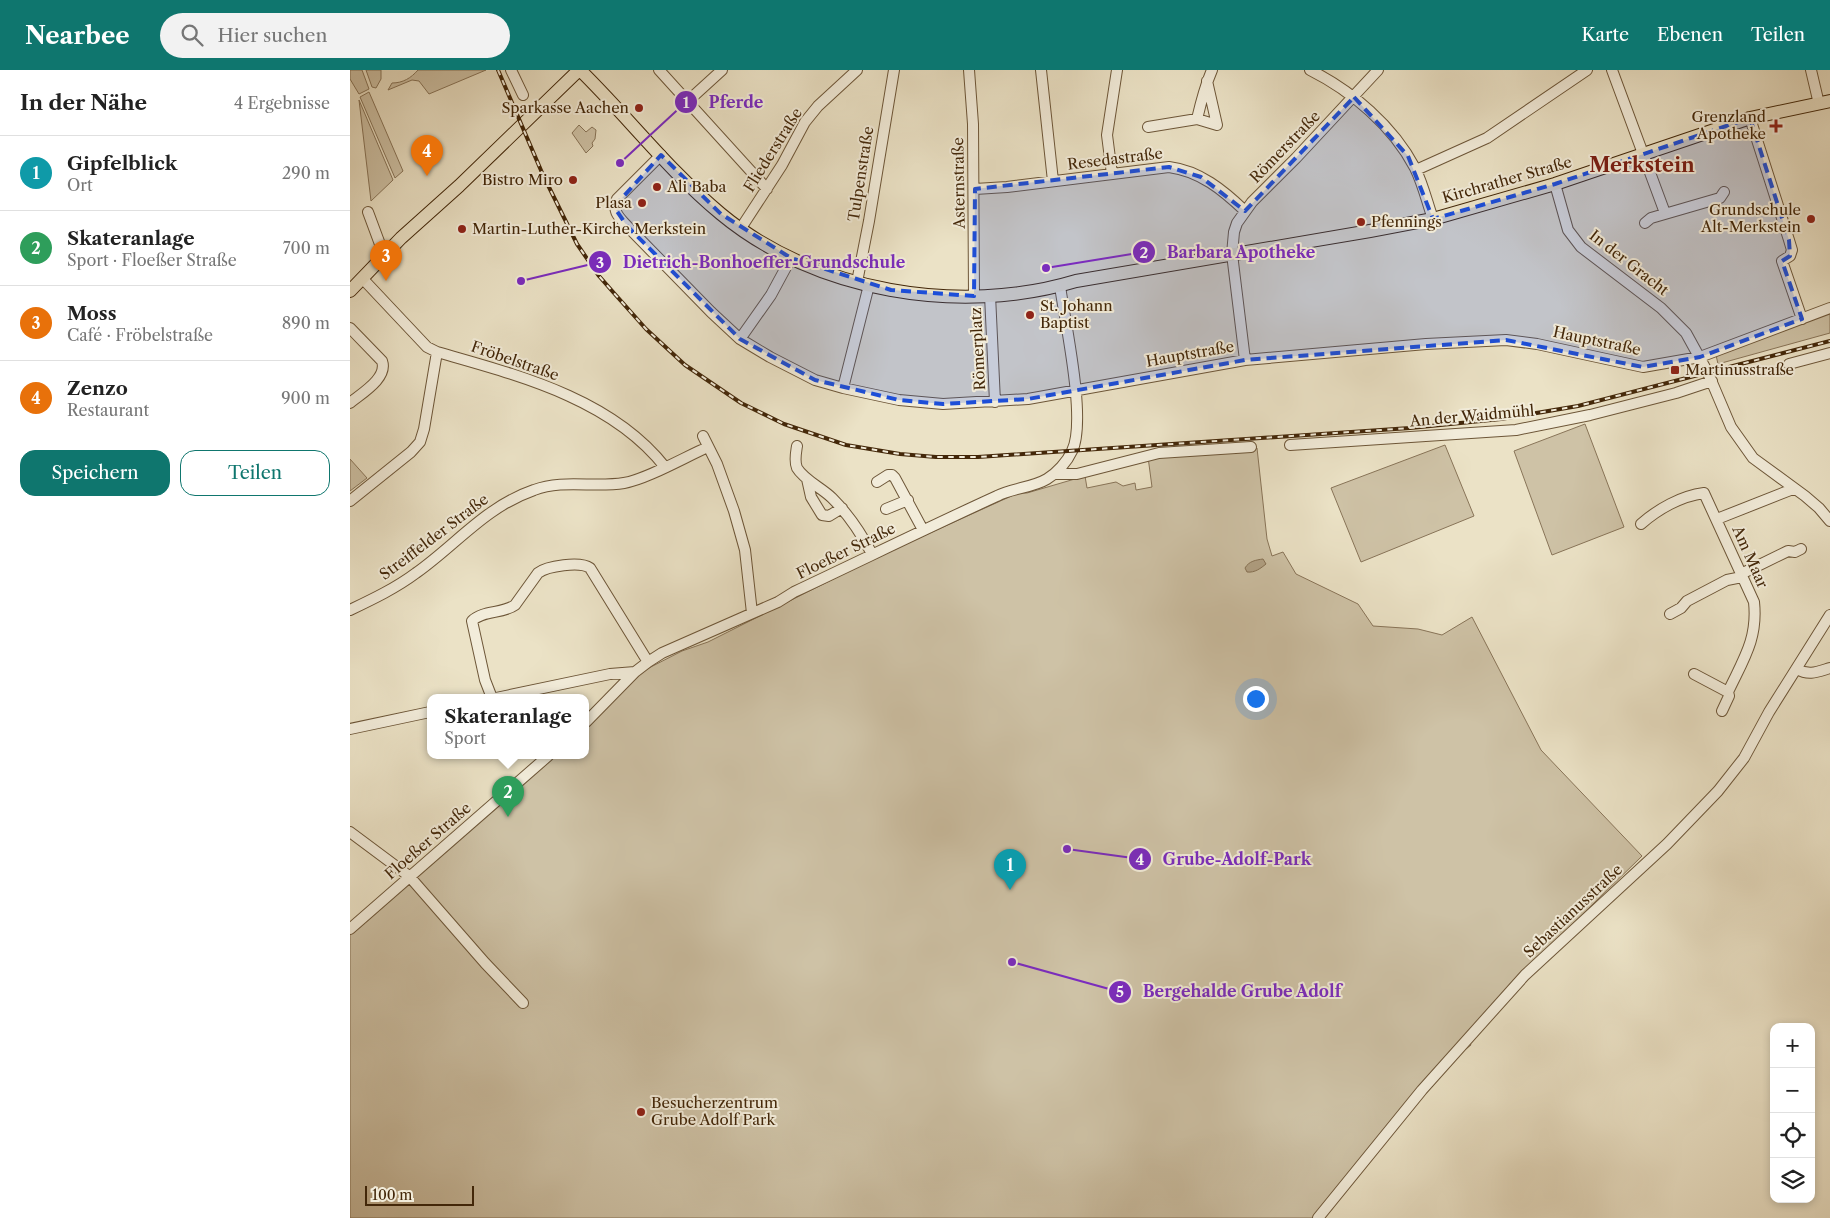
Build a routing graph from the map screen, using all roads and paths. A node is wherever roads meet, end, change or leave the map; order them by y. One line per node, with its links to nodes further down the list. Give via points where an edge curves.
1 (511, 70): 17 (street)
2 (579, 70): 24 (main road, Kirchrather Straße); 40 (main road)
3 (659, 70): 19 (street)
4 (722, 70): 19 (street)
5 (856, 70): 30 (street, Fliederstraße, via 805,122)
6 (894, 70): 43 (street, Tulpenstraße, via 869,221)
7 (969, 70): 31 (street, Asternstraße)
8 (1041, 70): 28 (street)
9 (1117, 70): 27 (street, via 1107,135)
10 (1212, 70): 16 (street)
11 (1310, 70): 18 (street)
12 (1378, 70): 18 (street, Römerstraße)
13 (1586, 70): 26 (street, via 1487,138)
14 (1612, 70): 25 (street)
15 (1811, 70): 20 (street)
16 (1208, 81): 22 (street); 22 (street, via 1217,125)
17 (523, 95)
18 (1354, 97): 26 (street, via 1391,134); 33 (street, Römerstraße)
19 (688, 101): 30 (street)
20 (1825, 102): 21 (main road, Kirchrather Straße)
21 (1750, 118): 25 (main road, Kirchrather Straße); 49 (street, via 1792,250 1790,256 1782,261)
22 (1197, 119): 23 (street)
23 (1148, 127)
24 (661, 155): 38 (main road, Kirchrather Straße, via 721,214); 51 (street, Hauptstraße, via 617,199 616,213)
25 (1644, 155): 29 (main road, Kirchrather Straße); 35 (street)
26 (1416, 170): 36 (street)
27 (1112, 174): 28 (street, Resedastraße); 33 (street, Resedastraße, via 1156,168 1183,169 1222,190)
28 (1053, 181): 31 (street, Resedastraße)
29 (1555, 184): 36 (main road, Kirchrather Straße); 54 (street, In der Gracht, via 1568,230 1581,247 1661,308 1686,333)
30 (767, 188): 38 (street, Fliederstraße)
31 (975, 189): 46 (street, Asternstraße)
32 (1724, 192): 35 (street, via 1720,198)
33 (1245, 211): 39 (street, Römerstraße, via 1234,232)
34 (368, 212): 40 (street)
35 (1665, 213): 37 (street)
36 (1433, 219): 39 (main road, Kirchrather Straße)
37 (1645, 223)
38 (741, 228): 41 (main road, Kirchrather Straße)
39 (1232, 254): 44 (main road, Kirchrather Straße); 55 (street, Römerstraße)
40 (384, 255): 42 (main road)
41 (791, 258): 43 (main road, Kirchrather Straße); 51 (street)
42 (362, 278): 45 (main road); 52 (street, Fröbelstraße, via 412,333)
43 (863, 283): 46 (main road, Kirchrather Straße, via 911,294); 58 (street, Tulpenstraße)
44 (1060, 286): 47 (main road, Kirchrather Straße); 59 (street)
45 (350, 291)
46 (974, 296): 47 (main road, Kirchrather Straße)
47 (990, 296): 60 (street, Römerplatz)
48 (1830, 308): 49 (street, Hauptstraße)
49 (1802, 319): 54 (street, Hauptstraße)
50 (350, 328): 61 (street, via 384,367 375,381)
51 (740, 339): 58 (street, Hauptstraße, via 815,380)
52 (437, 352): 67 (street, Fröbelstraße, via 537,382 596,410 643,443); 73 (street, via 420,442)
53 (1830, 353): 56 (street)
54 (1700, 357): 55 (street, Hauptstraße, via 1643,367 1506,340); 57 (street)
55 (1245, 360): 59 (street, Hauptstraße)
56 (1789, 364)
57 (1712, 381): 63 (street, An der Waidmühl, via 1599,413 1516,430); 71 (street, via 1731,427 1752,458)
58 (843, 388): 60 (street, Hauptstraße, via 900,400 943,404)
59 (1075, 390): 60 (street, Hauptstraße); 68 (street, Floeßer Straße, via 1078,415 1073,451)
60 (995, 402)
61 (350, 403)
62 (703, 436): 65 (street)
63 (1290, 445)
64 (797, 446): 69 (street, via 796,465)
65 (708, 447): 67 (street, Streiffelder Straße); 84 (street, via 725,482 741,534)
66 (1251, 447): 68 (street, via 1159,453 1077,474)
67 (665, 467): 83 (street, Streiffelder Straße, via 627,483 557,484 534,490 477,521 417,573)
68 (1054, 474): 79 (street, Floeßer Straße, via 1037,483 999,494)
69 (808, 479): 74 (street); 74 (street, via 811,497 822,515 830,516)
70 (877, 482): 72 (street, via 892,475)
71 (1793, 489): 76 (street); 77 (street, via 1819,508)
72 (908, 500): 75 (street); 79 (street)
73 (350, 501)
74 (842, 508): 81 (street, via 857,526)
75 (886, 509)
76 (1717, 519): 78 (street, Am Maar, via 1704,493 1672,503); 82 (street, Am Maar)
77 (1830, 521)
78 (1641, 524)
79 (923, 530): 81 (street, Floeßer Straße)
80 (1801, 549): 82 (street, via 1788,551)
81 (872, 554): 84 (street, Floeßer Straße)
82 (1741, 576): 85 (street, via 1687,601); 92 (street, Am Maar, via 1754,602 1756,618 1749,648)
83 (350, 610)
84 (752, 613): 87 (street, Floeßer Straße)
85 (1670, 614)
86 (1830, 614): 89 (street, Sebastianusstraße)
87 (648, 662): 90 (street, Floeßer Straße); 93 (street, via 590,568 578,564 543,570 515,605 472,620)
88 (1830, 668): 89 (street, via 1812,674)
89 (1797, 669): 104 (street, Sebastianusstraße, via 1740,764 1718,791 1667,844 1525,975 1422,1090)
90 (635, 672): 94 (street, via 610,674); 97 (street, Floeßer Straße)
91 (1694, 674): 92 (street)
92 (1728, 692): 95 (street, Am Maar)
93 (491, 694)
94 (515, 694)
95 (1722, 711)
96 (427, 713): 98 (street)
97 (589, 719)
98 (350, 729)
99 (545, 759): 101 (street, Floeßer Straße)
100 (350, 832): 101 (street)
101 (409, 876): 102 (street, Floeßer Straße); 103 (street)
102 (350, 929)
103 (523, 1003)
104 (1318, 1218)

